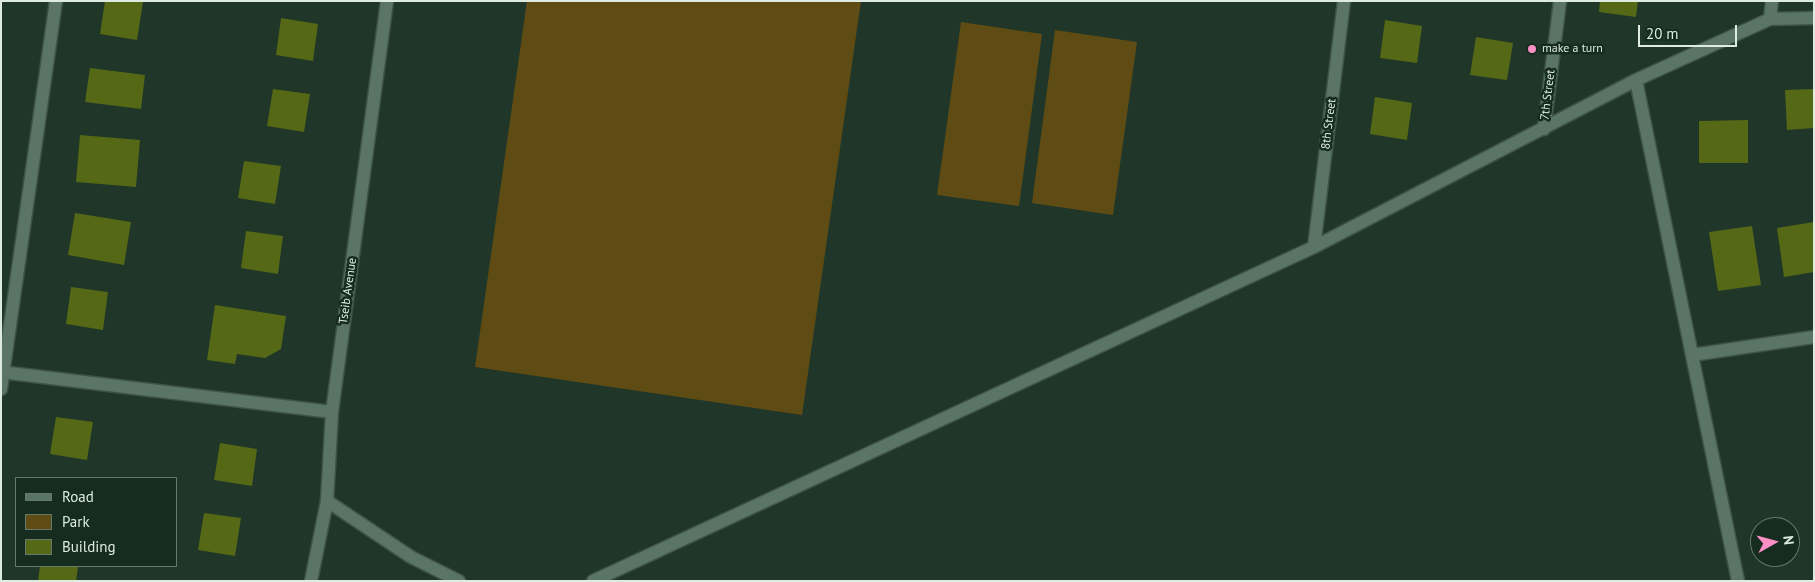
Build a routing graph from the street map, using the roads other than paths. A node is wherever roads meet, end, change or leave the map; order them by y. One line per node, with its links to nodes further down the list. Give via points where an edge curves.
1 (56, 1): 13 (street)
2 (387, 1): 15 (street, Tseib Avenue)
3 (1344, 1): 10 (street, 8th Street)
4 (1560, 1): 9 (street, 7th Street)
5 (1772, 1): 7 (street)
6 (1814, 18): 7 (street)
7 (1770, 19): 8 (street)
8 (1636, 80): 9 (street); 12 (street)
9 (1544, 129): 10 (street)
10 (1314, 247): 19 (street)
11 (1814, 337): 12 (street)
12 (1692, 355): 20 (street)
13 (2, 372): 14 (street); 15 (street)
14 (1, 389)
15 (332, 412): 16 (street, Tseib Avenue)
16 (327, 501): 17 (street, Tseib Avenue); 18 (street, via 411,557)
17 (311, 581)
18 (459, 581)
19 (594, 581)
20 (1738, 581)

